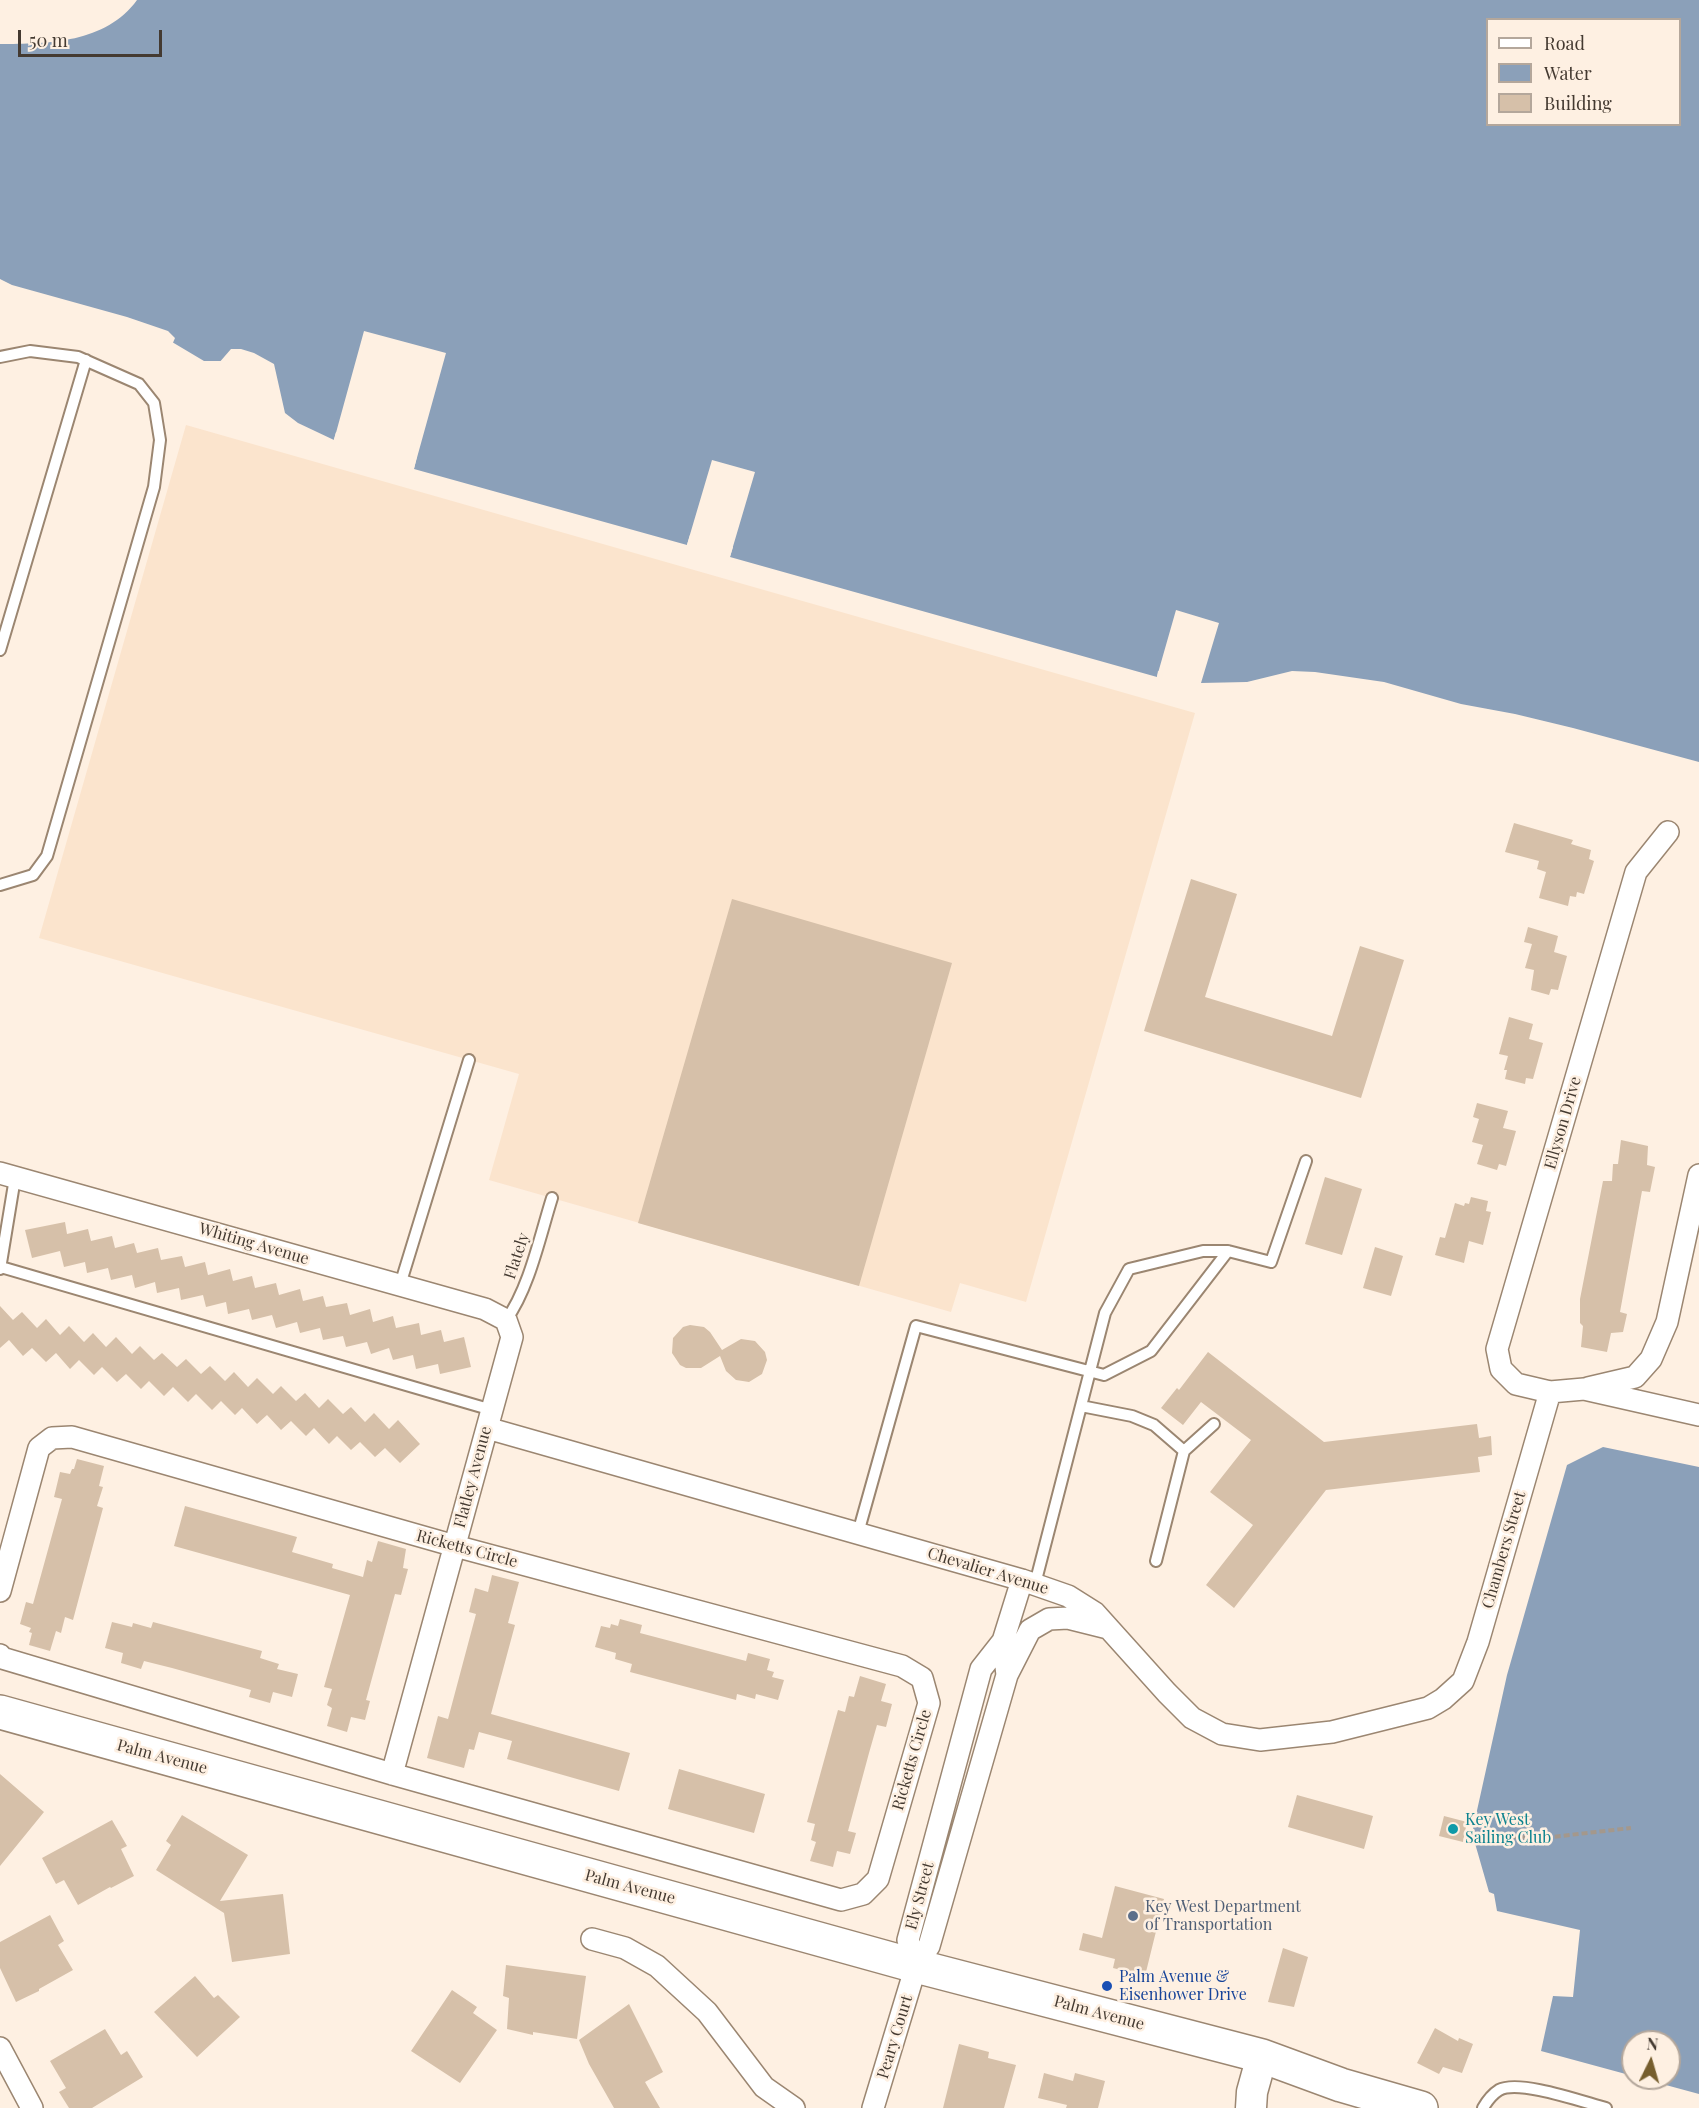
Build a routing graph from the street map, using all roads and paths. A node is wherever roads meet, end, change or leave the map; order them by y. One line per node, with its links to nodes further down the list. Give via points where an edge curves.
1 (0, 357): 2 (lane, via 30,351)
2 (86, 360): 3 (lane); 5 (lane, via 139,384 154,403 160,440 154,487 47,856 33,875)
3 (0, 650)
4 (1668, 832): 17 (street, Ellyson Drive, via 1636,872 1497,1348 1501,1370 1516,1384)
5 (0, 885)
6 (469, 1060): 13 (lane)
7 (1306, 1161): 11 (lane, via 1271,1263)
8 (1699, 1175): 16 (street, via 1667,1322 1651,1359 1635,1377)
9 (8, 1176): 12 (lane); 13 (street, Whiting Avenue)
10 (552, 1198): 14 (lane, Flately, via 524,1286)
11 (1228, 1251): 15 (lane, via 1151,1351 1104,1375); 15 (lane, via 1203,1251 1129,1269 1105,1313)
12 (0, 1268): 20 (lane)
13 (400, 1285): 14 (street, Whiting Avenue, via 485,1309)
14 (506, 1320): 20 (street, Flatley Avenue, via 512,1337)
15 (1090, 1372): 18 (lane); 23 (lane, via 916,1326)
16 (1584, 1389): 17 (street, Ellyson Drive); 19 (street)
17 (1550, 1392): 32 (street, Chambers Street, via 1478,1642 1463,1681)
18 (1081, 1406): 22 (lane, via 1132,1416 1154,1425); 26 (lane)
19 (1699, 1414)
20 (489, 1419): 23 (street, Chevalier Avenue); 24 (street, Flatley Avenue)
21 (1214, 1424): 22 (lane)
22 (1184, 1451): 25 (lane)
23 (858, 1533): 26 (street, Chevalier Avenue)
24 (454, 1546): 27 (street, Ricketts Circle, via 72,1437 52,1438 39,1448); 35 (street, Flatley Avenue); 35 (street, Ricketts Circle, via 902,1666 922,1678 928,1703 878,1879 863,1894 841,1900)
25 (1156, 1561)
26 (1029, 1582): 28 (street, Chevalier Avenue, via 1068,1596 1095,1613); 29 (street, Ely Street)
27 (0, 1591)
28 (1108, 1628): 31 (street, Ely Street, via 1068,1618 1050,1619 1030,1630); 32 (street, Chevalier Avenue, via 1192,1718 1222,1734 1260,1740 1332,1732 1428,1708)
29 (1003, 1641): 31 (street, Ely Street); 34 (street, Ely Street, via 981,1669)
30 (0, 1655): 35 (street, Ricketts Circle)
31 (1007, 1675): 36 (street, Ely Street)
32 (1443, 1699)
33 (0, 1712): 42 (main road, Palm Avenue)
34 (955, 1768): 36 (street); 39 (street, Ely Street)
35 (392, 1774)
36 (978, 1775): 40 (street, Ely Street)
37 (1631, 1828): 38 (path)
38 (1474, 1841)
39 (925, 1877): 40 (street); 42 (street, Ely Street, via 908,1940)
40 (947, 1884): 42 (street, Ely Street, via 929,1946)
41 (592, 1938): 46 (street, via 625,1948 657,1966 707,2012 764,2087)
42 (916, 1966): 44 (main road, Palm Avenue); 47 (street, Peary Court)
43 (0, 2048): 45 (street)
44 (1262, 2056): 48 (street); 49 (main road, Palm Avenue, via 1341,2085)
45 (32, 2108)
46 (794, 2108)
47 (873, 2108)
48 (1251, 2108)
49 (1421, 2108)
50 (1483, 2108): 51 (lane, via 1501,2089 1523,2087)
51 (1606, 2108)

